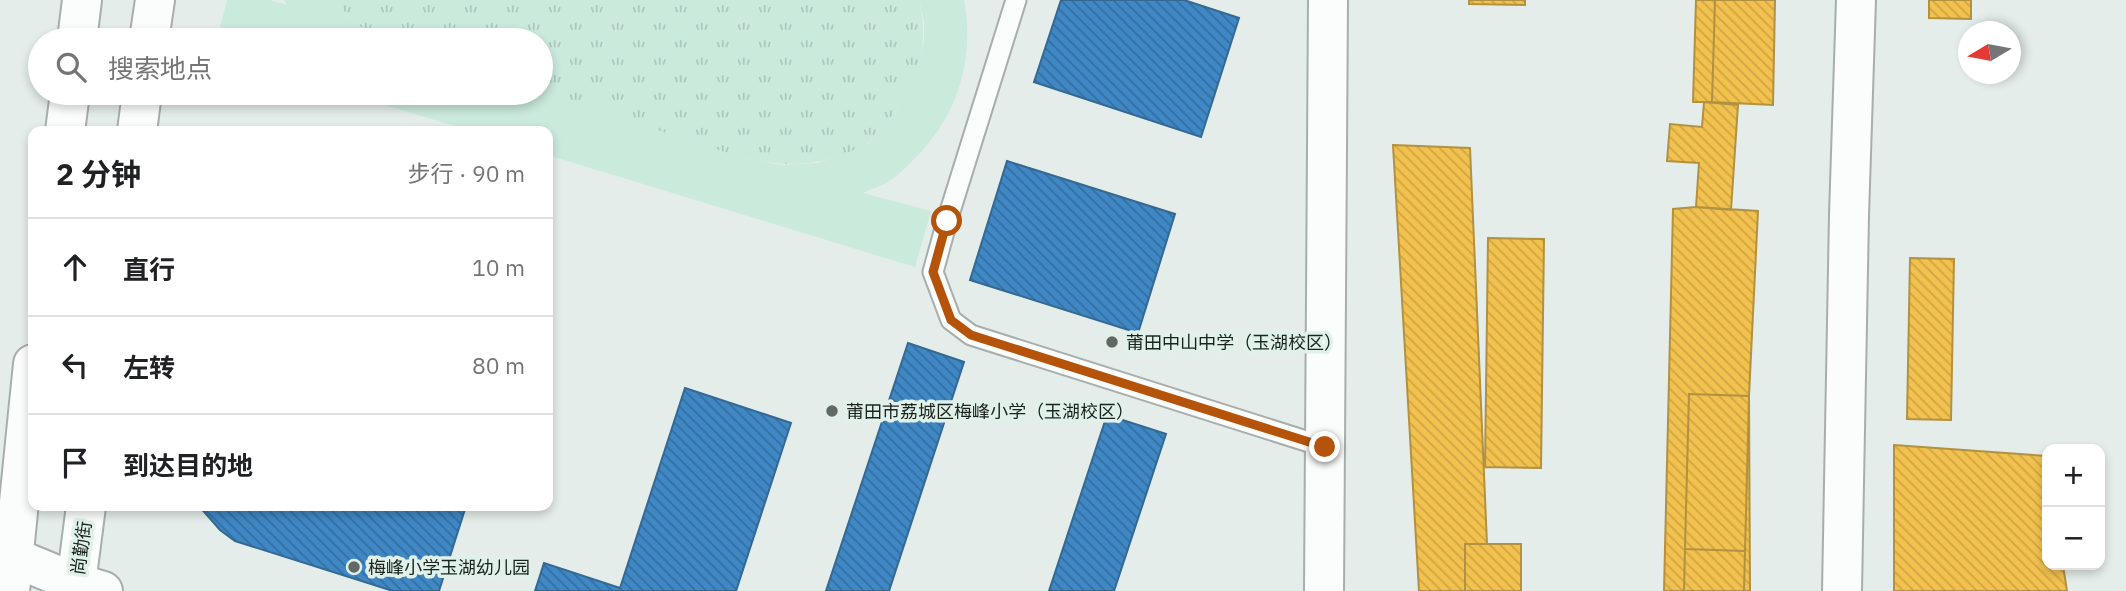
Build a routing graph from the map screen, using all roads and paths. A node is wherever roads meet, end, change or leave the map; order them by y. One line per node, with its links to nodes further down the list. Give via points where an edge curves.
1 (82, 0): 6 (street)
2 (155, 0): 7 (street)
3 (1016, 0): 13 (lane, via 933,272 951,320 971,335)
4 (1328, 0): 13 (street)
5 (1856, 0): 18 (street)
6 (78, 28)
7 (151, 28)
8 (68, 105): 10 (street)
9 (140, 105): 11 (street)
10 (66, 126)
11 (138, 126)
12 (28, 412): 15 (street)
13 (1325, 447): 17 (street)
14 (86, 511): 16 (street, 尚勤街)
15 (11, 574): 16 (street)
16 (85, 588)
17 (1324, 591)
18 (1842, 591)

